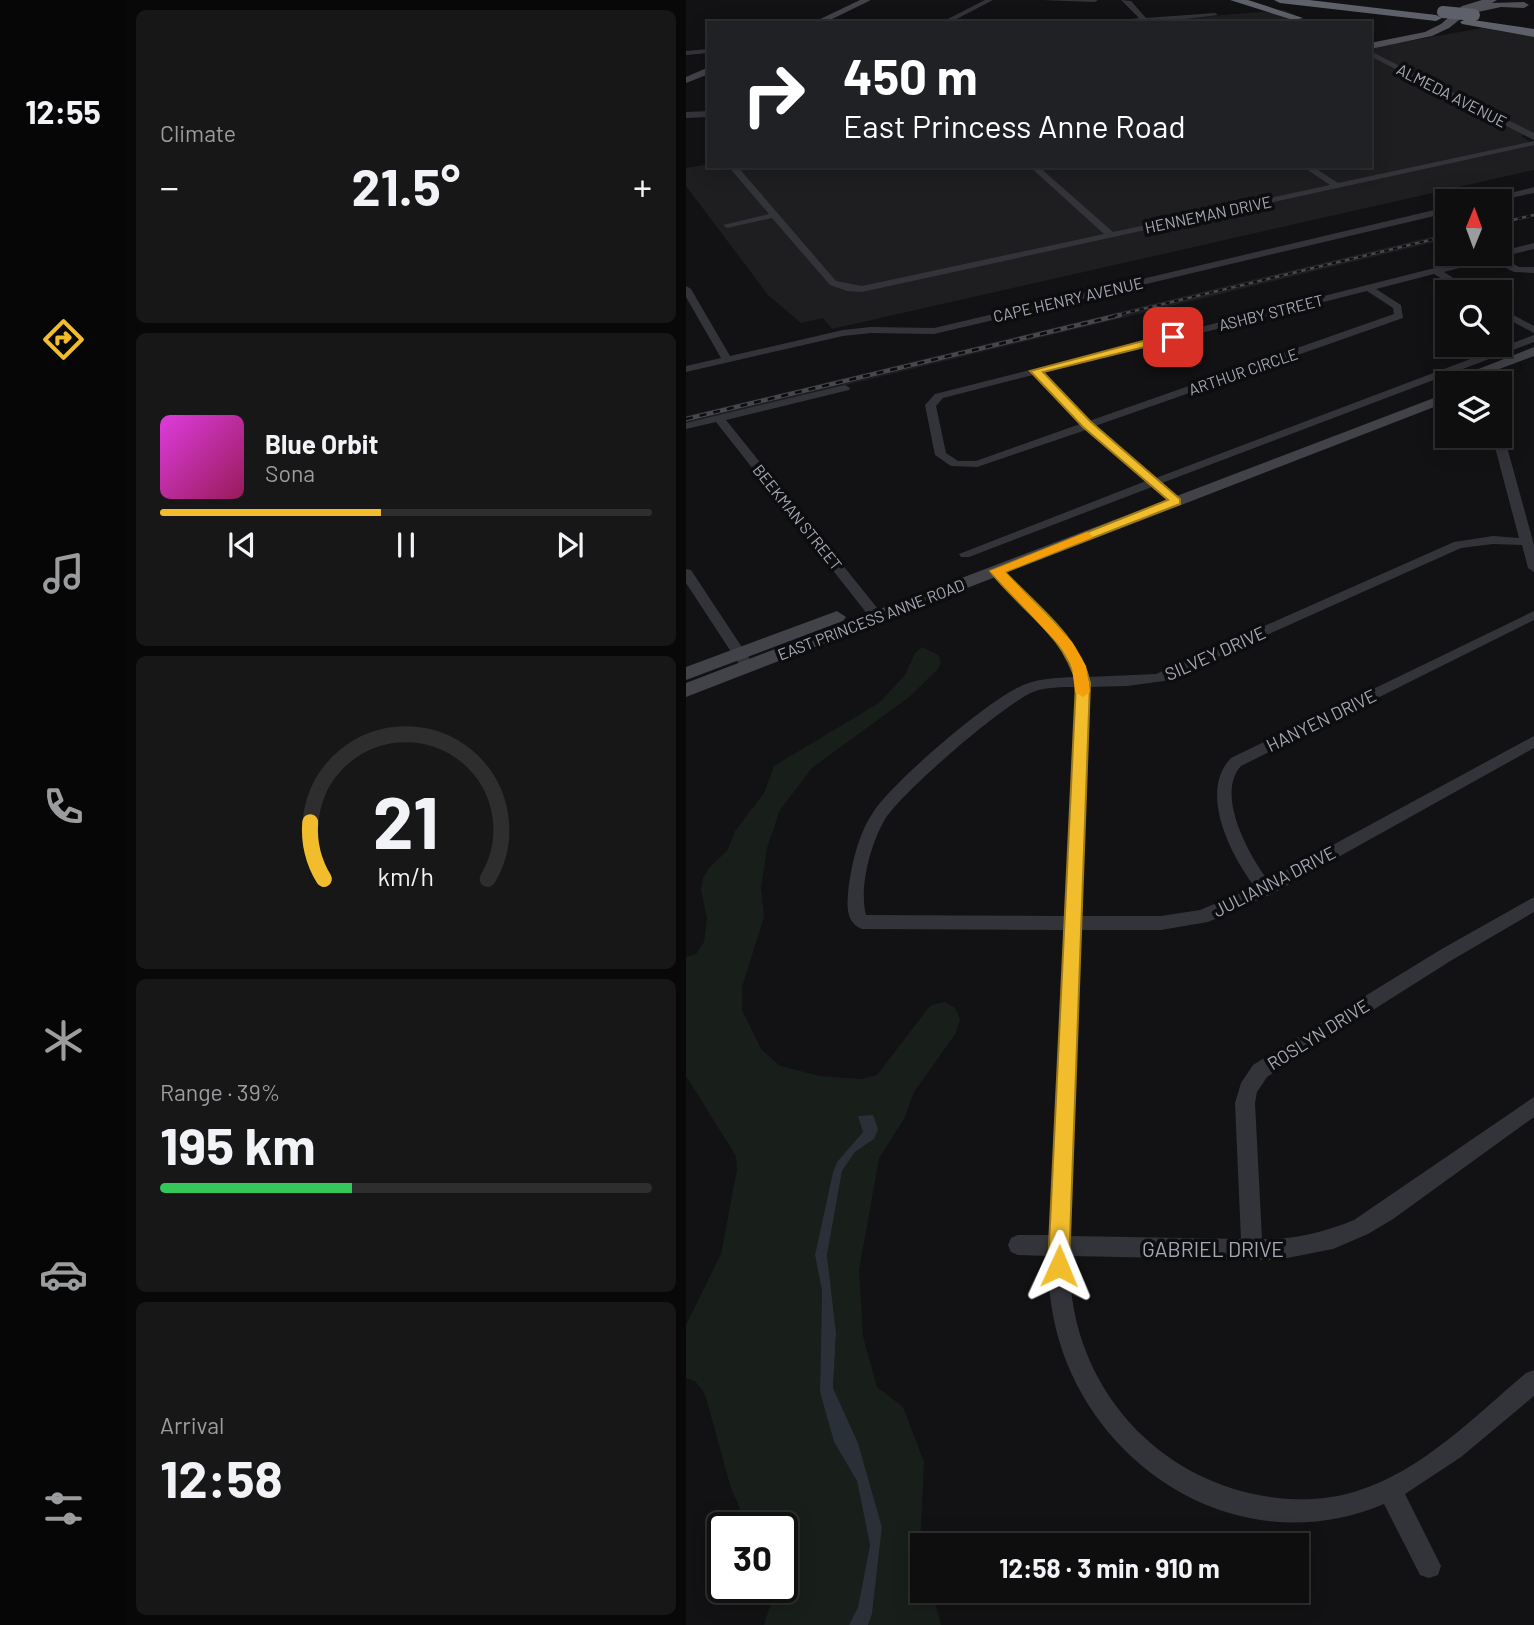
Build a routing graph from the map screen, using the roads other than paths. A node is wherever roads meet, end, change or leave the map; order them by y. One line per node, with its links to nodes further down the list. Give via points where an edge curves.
1 (867, 0): 18 (main road)
2 (990, 0): 19 (street)
3 (1044, 0): 4 (street)
4 (1096, 0)
5 (1124, 0): 20 (street)
6 (1236, 0): 21 (highway)
7 (1280, 0): 15 (highway)
8 (1308, 0): 15 (highway)
9 (1340, 0): 15 (highway)
10 (1488, 0): 17 (main road, via 1468,6)
11 (1511, 0): 12 (main road); 17 (main road)
12 (1529, 5): 23 (main road, via 1479,9 1450,30)
13 (1161, 9): 16 (street)
14 (1215, 15): 16 (street)
15 (1440, 15): 17 (highway)
16 (1168, 17): 20 (street)
17 (1468, 17): 22 (highway); 23 (main road)
18 (820, 21)
19 (947, 21)
20 (1145, 21)
21 (1303, 21)
22 (1534, 28)
23 (1426, 35): 24 (main road)
24 (1372, 46)
25 (707, 51): 26 (street)
26 (686, 52)
27 (1372, 54): 32 (street, ALMEDA AVENUE)
28 (707, 71): 29 (main road)
29 (686, 80)
30 (707, 114): 31 (street)
31 (686, 115)
32 (1534, 137)
33 (1534, 143): 37 (street, HENNEMAN DRIVE)
34 (734, 168): 41 (street, HENNEMAN DRIVE)
35 (1035, 168): 43 (street)
36 (1309, 168): 37 (street)
37 (1337, 186): 43 (street, HENNEMAN DRIVE)
38 (1534, 190): 39 (street)
39 (1512, 195)
40 (1435, 213): 57 (street, CAPE HENRY AVENUE, via 934,331 856,331)
41 (776, 215): 42 (street); 43 (street, HENNEMAN DRIVE, via 833,283 854,289)
42 (727, 225)
43 (1111, 235)
44 (1534, 246): 45 (street, ASHBY STREET)
45 (1512, 252)
46 (1456, 266): 49 (street, ASHBY STREET)
47 (1509, 266): 48 (street)
48 (1534, 270)
49 (1436, 271): 50 (street); 51 (street, ASHBY STREET)
50 (1451, 280)
51 (1369, 288): 60 (street, ASHBY STREET); 66 (street, ARTHUR CIRCLE, via 1398,307 1399,316)
52 (686, 289): 57 (street)
53 (1512, 318): 54 (street)
54 (1534, 330)
55 (1534, 338): 70 (street)
56 (1534, 351): 61 (main road, EAST PRINCESS ANNE ROAD)
57 (727, 360): 59 (street, CAPE HENRY AVENUE)
58 (1534, 363): 62 (main road)
59 (686, 369)
60 (1035, 371): 66 (street); 68 (street, ASHBY STREET, via 940,396 930,405 941,455 948,462 977,464)
61 (1487, 371)
62 (1512, 371)
63 (845, 388): 65 (street)
64 (1435, 392): 70 (main road, EAST PRINCESS ANNE ROAD)
65 (719, 418): 67 (street); 76 (street, BEEKMAN STREET)
66 (1087, 425): 68 (street, ARTHUR CIRCLE); 70 (street)
67 (686, 426)
68 (1044, 440)
69 (1501, 448): 71 (street)
70 (1165, 492): 72 (street); 74 (main road, EAST PRINCESS ANNE ROAD); 76 (main road, EAST PRINCESS ANNE ROAD)
71 (1527, 542): 73 (street); 80 (street, SILVEY DRIVE, via 1458,545 1174,672 1143,681)
72 (965, 554)
73 (1534, 568)
74 (996, 571): 76 (main road, EAST PRINCESS ANNE ROAD); 80 (street, via 1067,645)
75 (686, 573): 78 (street)
76 (873, 611): 78 (main road, EAST PRINCESS ANNE ROAD)
77 (1534, 615): 83 (street, HANYEN DRIVE, via 1229,769 1224,786 1233,841)
78 (743, 660): 79 (main road, EAST PRINCESS ANNE ROAD); 81 (main road, EAST PRINCESS ANNE ROAD)
79 (686, 674)
80 (1083, 683): 85 (street, SILVEY DRIVE, via 1041,685 1016,693 889,803 865,844 856,912); 86 (street)
81 (686, 690)
82 (1534, 741): 83 (street, JULIANNA DRIVE)
83 (1266, 889): 86 (street, JULIANNA DRIVE, via 1223,910 1180,922)
84 (1534, 904): 90 (street, ROSLYN DRIVE, via 1260,1071 1245,1102)
85 (862, 922): 86 (street, JULIANNA DRIVE)
86 (1073, 923): 89 (street)
87 (1534, 1106): 90 (street, GABRIEL DRIVE, via 1361,1227 1303,1247)
88 (1018, 1245): 89 (street, GABRIEL DRIVE)
89 (1059, 1247): 90 (street, GABRIEL DRIVE); 92 (street, via 1063,1317 1085,1379 1124,1436 1166,1474 1199,1491 1271,1510 1330,1510)
90 (1252, 1250)
91 (1534, 1381): 92 (street, via 1419,1474)
92 (1390, 1490): 93 (street)
93 (1430, 1566)

